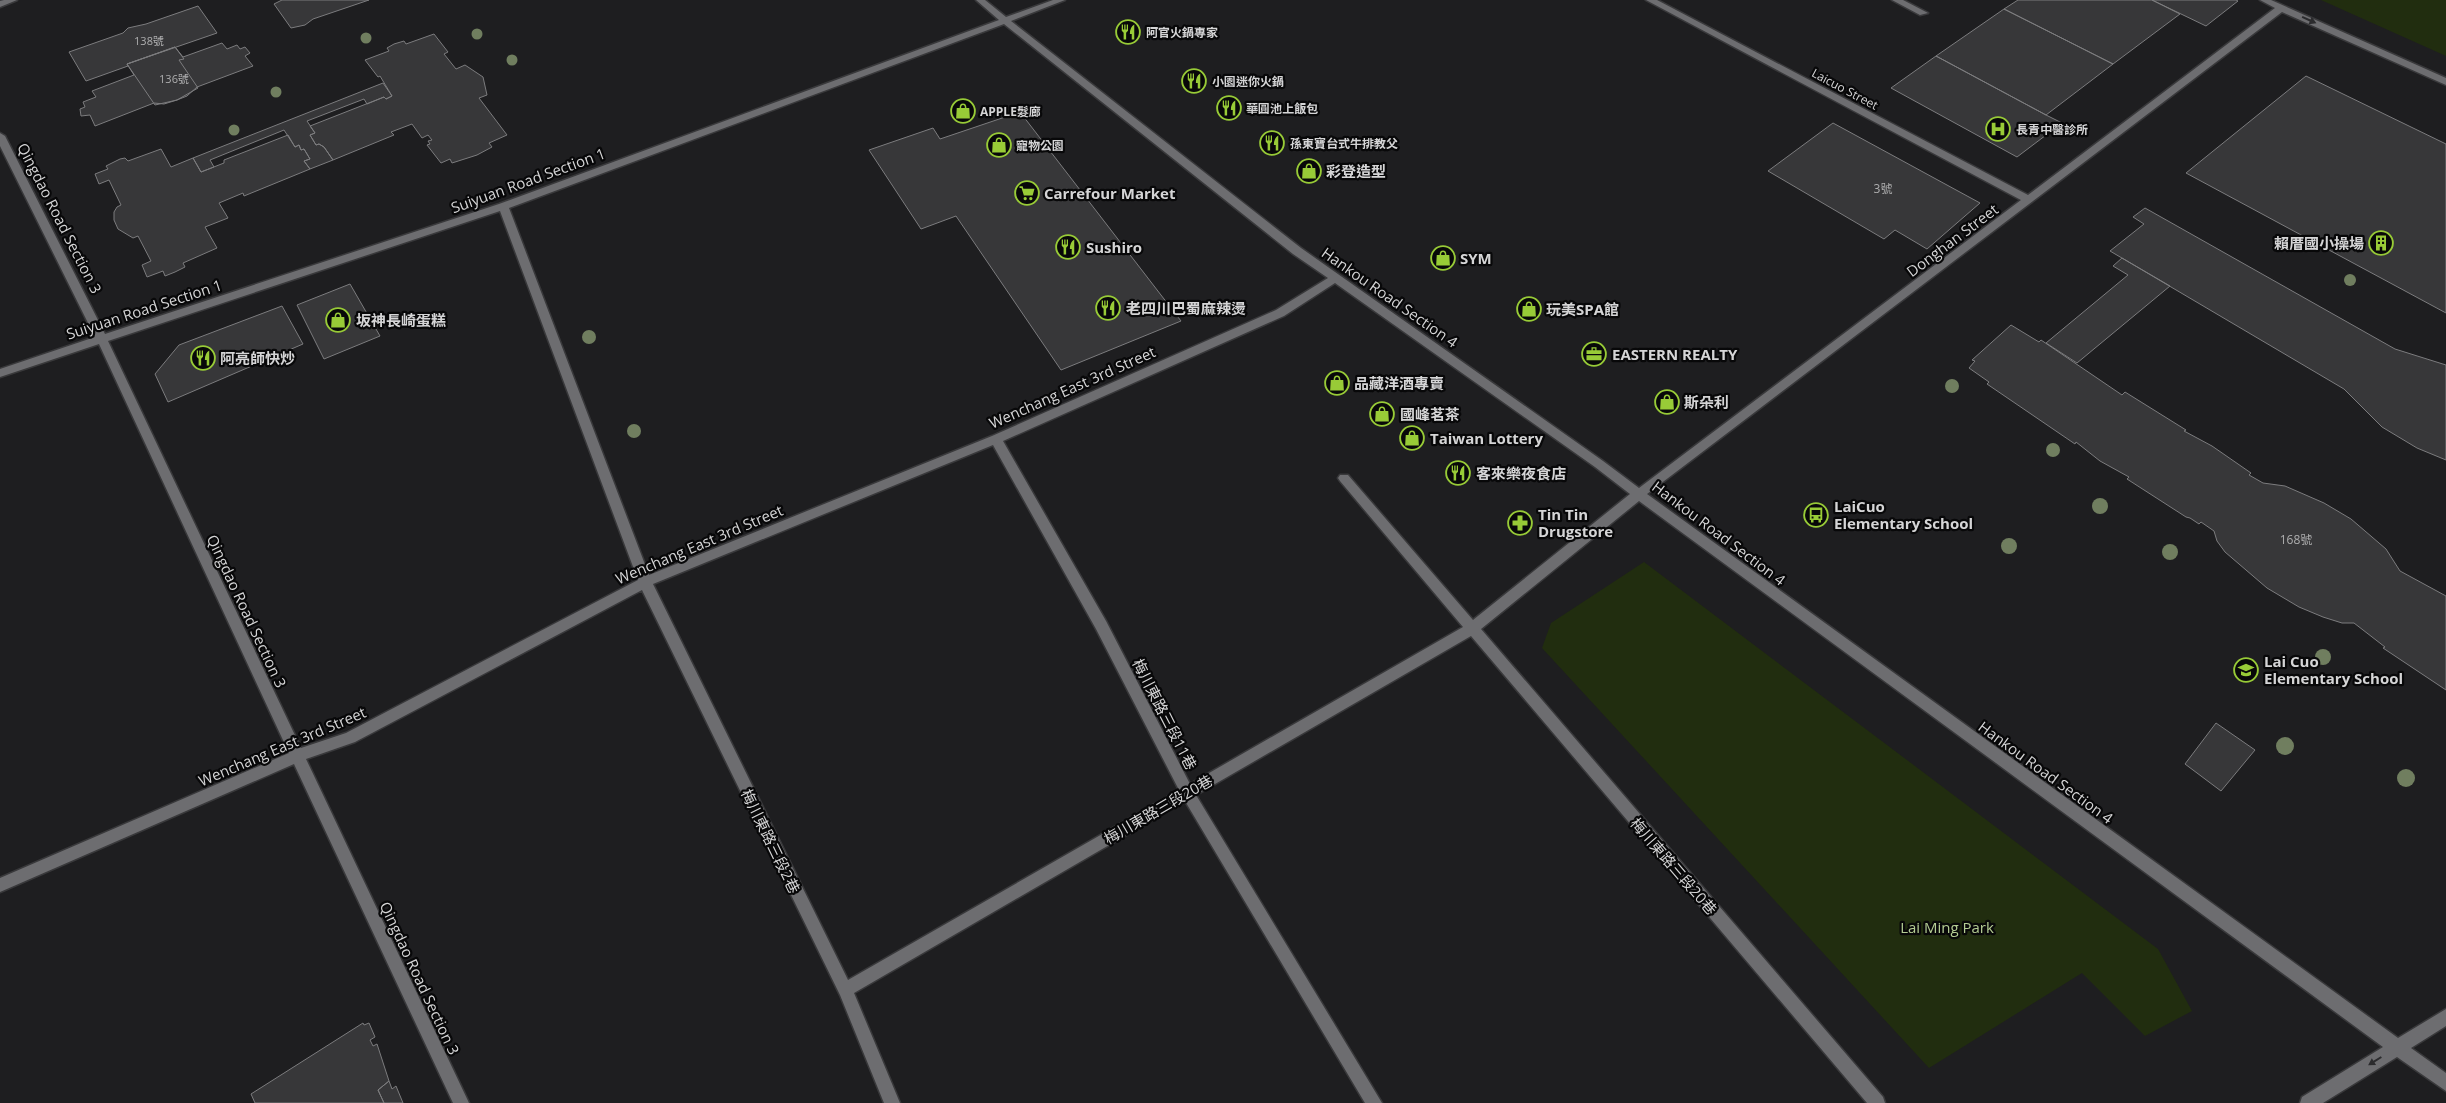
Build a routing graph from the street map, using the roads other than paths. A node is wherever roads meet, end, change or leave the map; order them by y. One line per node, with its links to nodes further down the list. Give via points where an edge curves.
1 (13, 0): 7 (street)
2 (980, 0): 10 (street, Hankou Road Section 4)
3 (1061, 0): 10 (street, Suiyuan Road Section 1)
4 (1650, 0): 13 (street, Laicuo Street)
5 (1896, 0): 9 (street)
6 (2264, 0): 8 (street)
7 (0, 4)
8 (2281, 8): 11 (street, one-way to 11); 13 (street, Donghan Street)
9 (1922, 13)
10 (1005, 19): 14 (street, Suiyuan Road Section 1); 15 (street, Hankou Road Section 4)
11 (2446, 82)
12 (0, 136): 16 (street, Qingdao Road Section 3)
13 (2028, 199): 20 (street, Donghan Street)
14 (503, 206): 16 (street, Suiyuan Road Section 1); 21 (street, 梅川東路三段2巷)
15 (1334, 279): 18 (street, Wenchang East 3rd Street, via 1280,313); 20 (street, Hankou Road Section 4)
16 (102, 338): 17 (street, Suiyuan Road Section 1); 23 (street, Qingdao Road Section 3)
17 (0, 373)
18 (996, 439): 21 (street, Wenchang East 3rd Street); 24 (street, 梅川東路三段11巷, via 1100,625)
19 (1344, 478): 22 (street, 梅川東路三段20巷)
20 (1639, 494): 22 (street, Donghan Street); 28 (street, Hankou Road Section 4)
21 (646, 582): 23 (street, Wenchang East 3rd Street, via 350,738); 26 (street, 梅川東路三段2巷)
22 (1471, 629): 24 (street, 梅川東路三段20巷); 33 (street, 梅川東路三段20巷)
23 (297, 756): 25 (street, Wenchang East 3rd Street); 30 (street, Qingdao Road Section 3)
24 (1187, 792): 26 (street, 梅川東路三段20巷); 32 (street, 梅川東路三段11巷)
25 (0, 885)
26 (845, 990): 31 (street, 梅川東路三段2巷)
27 (2446, 1017): 28 (street)
28 (2396, 1048): 29 (street, Hankou Road Section 4); 34 (street, one-way to 34)
29 (2446, 1083)
30 (461, 1103)
31 (892, 1103)
32 (1374, 1103)
33 (1877, 1103)
34 (2308, 1103)

